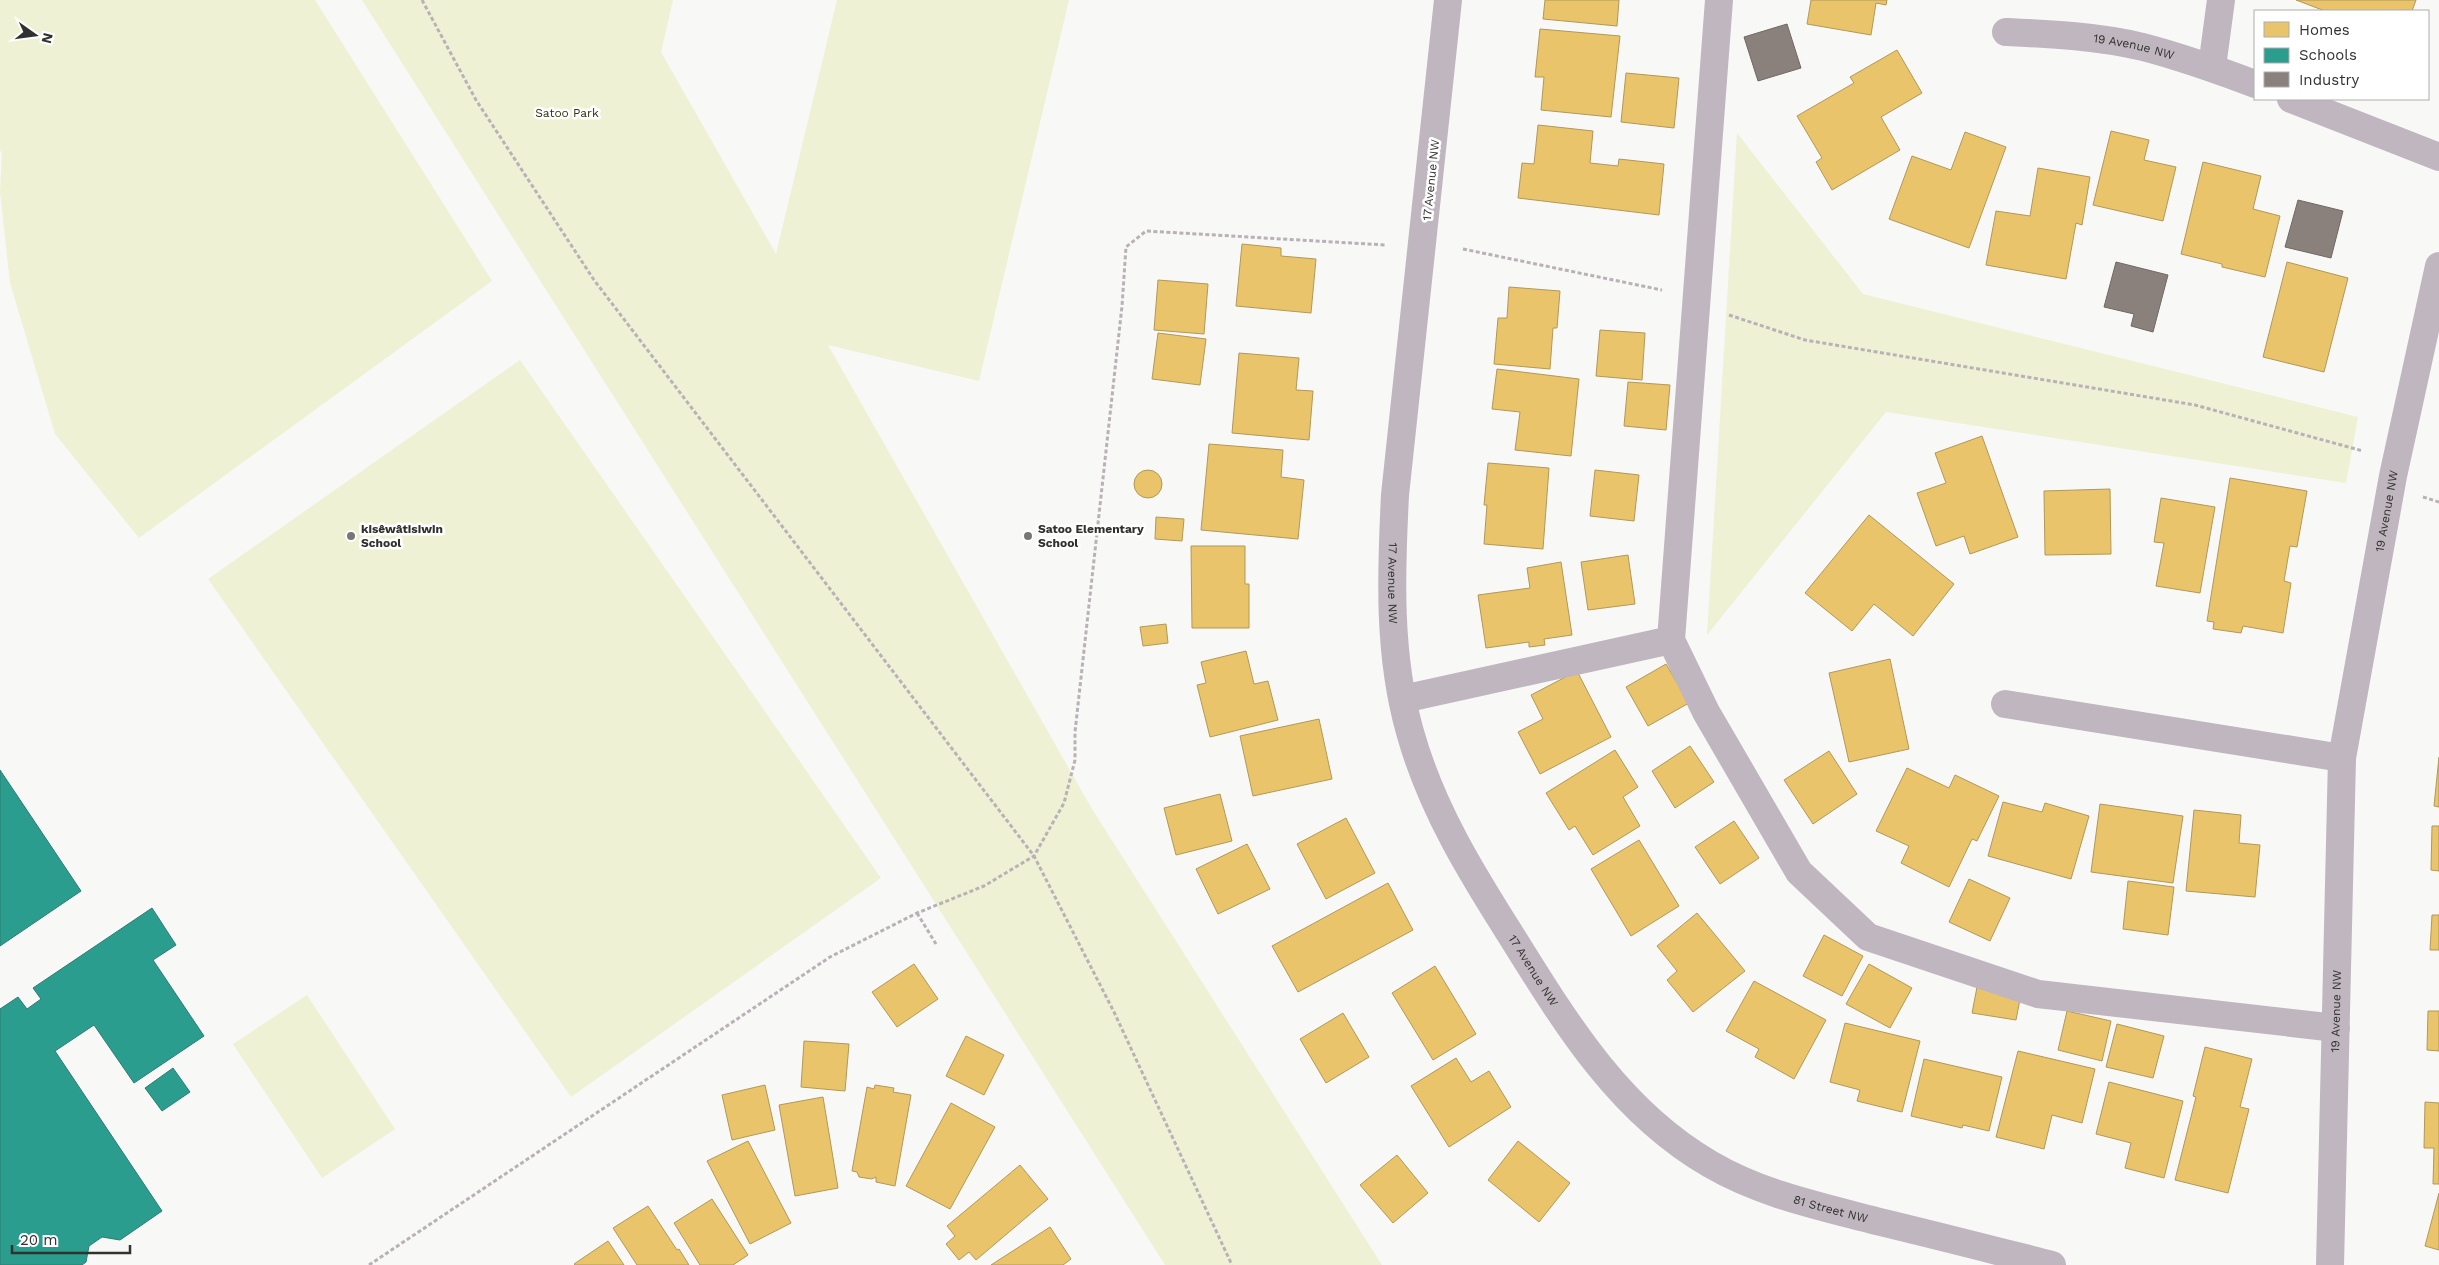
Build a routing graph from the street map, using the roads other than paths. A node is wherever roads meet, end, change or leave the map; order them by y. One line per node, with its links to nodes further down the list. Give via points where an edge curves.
1 (1448, 0): 11 (street, 17 Avenue NW, via 1396,495 1392,561 1393,628)
2 (1719, 0): 10 (street)
3 (2221, 0): 5 (street)
4 (2006, 32): 5 (street, 19 Avenue NW, via 2058,34 2141,46)
5 (2212, 67): 6 (street, 19 Avenue NW)
6 (2254, 84)
7 (2294, 100): 8 (street)
8 (2439, 157)
9 (2439, 266): 13 (street, 19 Avenue NW, via 2393,476)
10 (1671, 640): 11 (street); 14 (street, via 1706,712 1799,872 1868,938 2038,994)
11 (1403, 699): 15 (street, 17 Avenue NW, via 1410,731 1431,792 1474,877 1563,1017 1596,1063)
12 (2006, 704): 13 (street)
13 (2342, 758): 14 (street, 19 Avenue NW)
14 (2336, 1028): 17 (street, 19 Avenue NW)
15 (1632, 1103): 16 (street, 81 Street NW, via 1668,1136 1710,1164 1754,1185 1820,1207)
16 (2052, 1265)
17 (2330, 1265)

